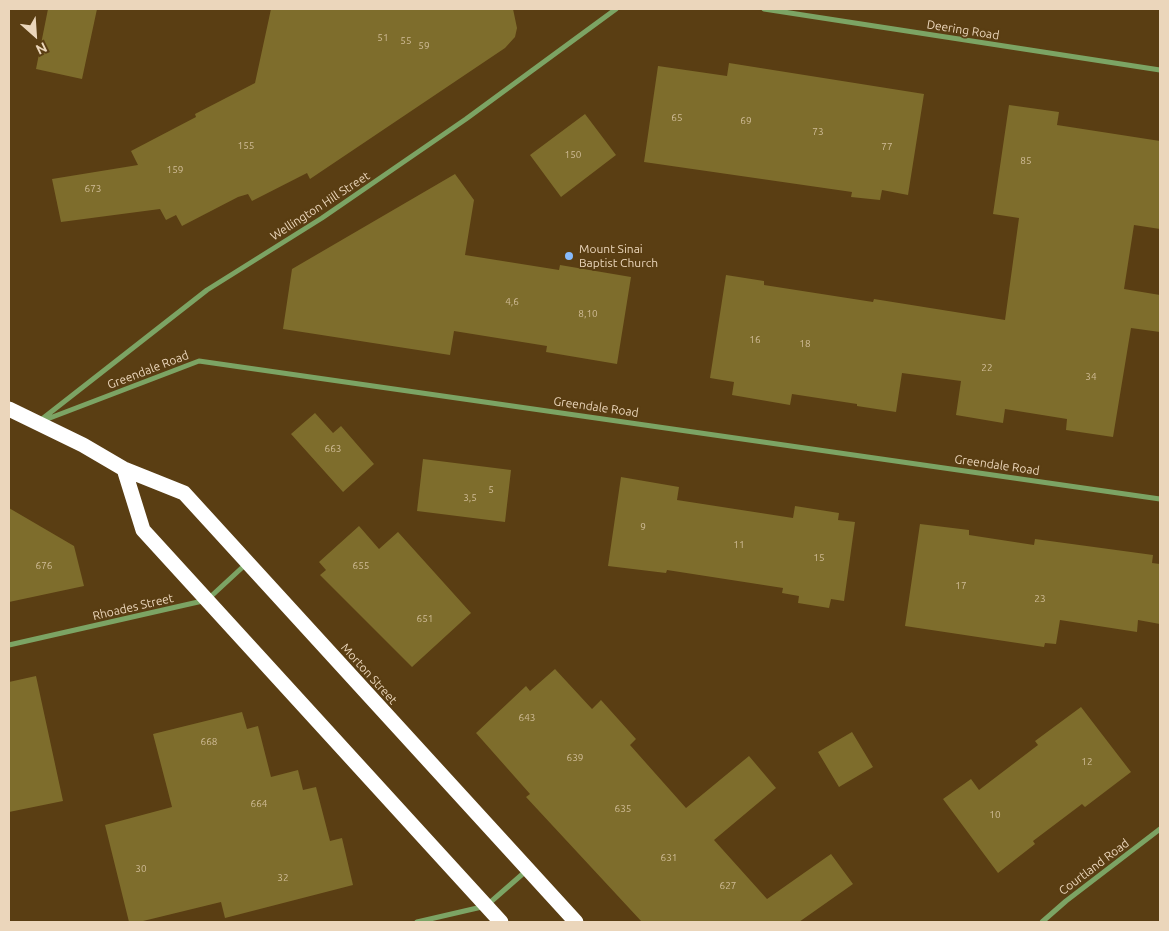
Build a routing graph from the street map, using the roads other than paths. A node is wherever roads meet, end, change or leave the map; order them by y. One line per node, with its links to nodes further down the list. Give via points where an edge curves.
1 (616, 9): 5 (street, Wellington Hill Street, via 466,119 322,218 207,290)
2 (764, 9): 3 (street, Deering Road)
3 (1160, 70)
4 (9, 409): 5 (highway, Morton Street)
5 (38, 422): 6 (highway, Morton Street); 7 (street, Greendale Road, via 199,361)
6 (124, 469): 8 (highway, Morton Street, via 184,492); 9 (highway, via 143,530)
7 (1160, 499)
8 (248, 562): 9 (street); 12 (highway, Morton Street)
9 (207, 600): 10 (street, Rhoades Street); 13 (highway)
10 (9, 645)
11 (1160, 829): 17 (street, Courtland Road)
12 (528, 870): 13 (street); 16 (highway, Morton Street)
13 (486, 906): 14 (street); 15 (highway)
14 (417, 922)
15 (501, 922)
16 (576, 922)
17 (1042, 922)

